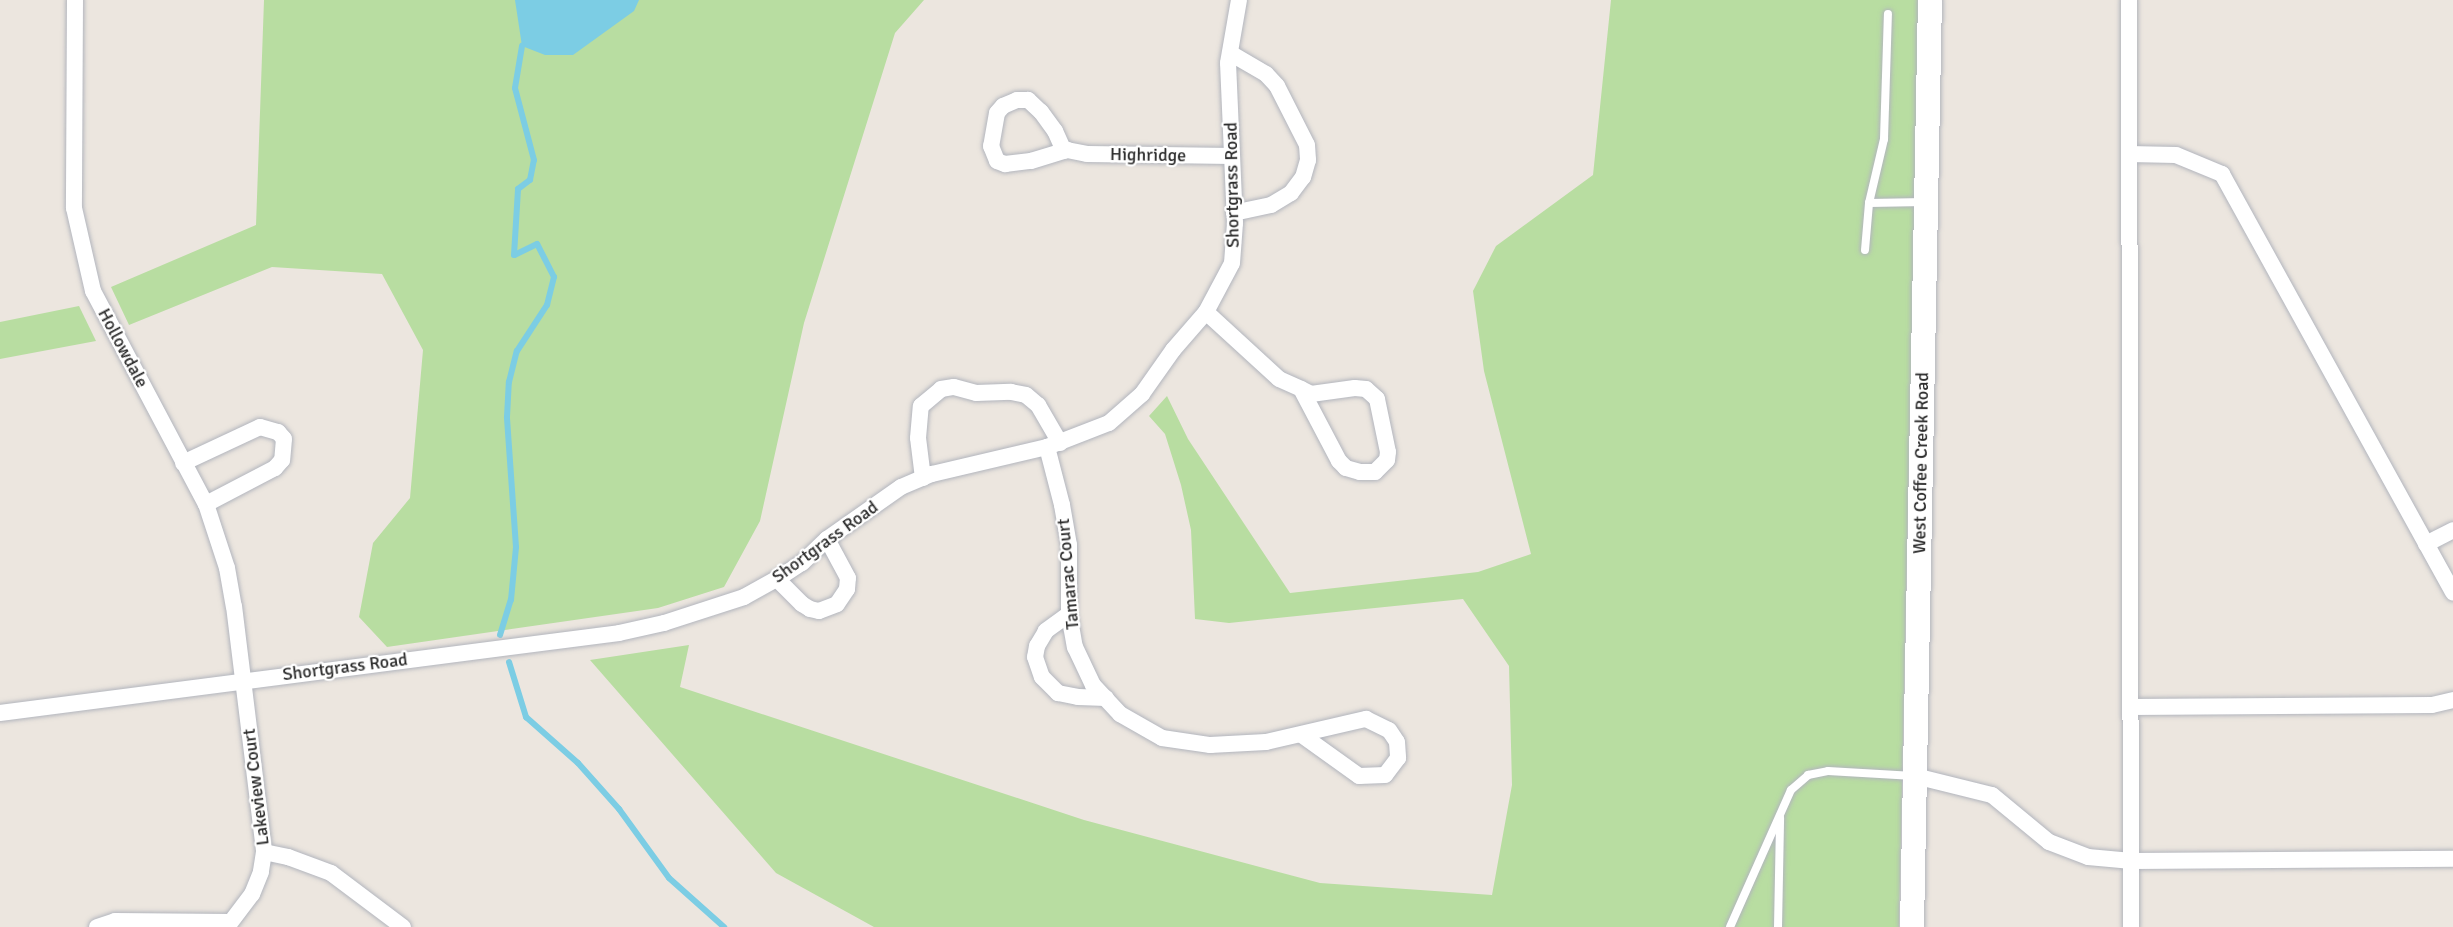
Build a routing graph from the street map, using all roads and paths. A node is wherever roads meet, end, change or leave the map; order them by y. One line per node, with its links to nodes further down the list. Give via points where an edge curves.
1 (75, 0): 17 (street, Hollowdale, via 74,208 93,291)
2 (1239, 0): 6 (street, Shortgrass Road)
3 (1930, 0): 10 (street, West Coffee Creek Road)
4 (2129, 0): 8 (street)
5 (1888, 14): 11 (lane, via 1884,139)
6 (1230, 52): 9 (street, Shortgrass Road); 12 (street, via 1266,74 1277,86 1307,145 1308,160 1303,177 1291,194 1271,205)
7 (1064, 151): 7 (street, Highridge, via 1055,131 1028,100 1017,100 997,113 991,146 997,161 1017,164); 9 (street, Highridge)
8 (2129, 154): 22 (street, via 2176,155 2222,174); 29 (street)
9 (1232, 156): 12 (street, Shortgrass Road)
10 (1926, 202): 11 (lane); 32 (street, West Coffee Creek Road)
11 (1869, 203): 13 (lane)
12 (1234, 213): 14 (street, Shortgrass Road, via 1232,263)
13 (1865, 250)
14 (1206, 312): 15 (street, via 1279,379); 16 (street, Shortgrass Road, via 1142,394 1109,423)
15 (1300, 389): 15 (street, via 1311,394 1365,389 1377,399 1388,452 1375,472 1346,468 1339,461)
16 (1053, 445): 18 (street, Shortgrass Road); 18 (street, Tamarac Court, via 1038,405 1026,395 941,389 921,406 918,438); 25 (street, Tamarac Court, via 1069,545)
17 (183, 463): 19 (street, Hollowdale); 19 (street, via 260,427 278,432 284,439 282,460 275,468)
18 (923, 478): 21 (street, Shortgrass Road, via 901,487)
19 (206, 504): 26 (street, Hollowdale, via 227,568)
20 (2453, 530): 22 (street)
21 (827, 539): 23 (street, Shortgrass Road, via 802,563); 23 (street, via 848,578 847,589 837,604 819,611 810,609)
22 (2426, 544): 24 (street)
23 (777, 579): 26 (street, Shortgrass Road, via 708,610 619,633)
24 (2453, 593)
25 (1069, 614): 27 (street, Tamarac Court, via 1076,647 1093,685); 27 (street, via 1046,632 1037,646 1035,657 1042,677 1058,693)
26 (242, 680): 30 (street, Shortgrass Road); 34 (street, Lakeview Court)
27 (1106, 698): 31 (street, Tamarac Court, via 1120,714 1162,738 1210,745 1266,742)
28 (2453, 699): 29 (street, via 2432,705)
29 (2130, 707): 36 (street)
30 (0, 712)
31 (1302, 735): 31 (street, Tamarac Court, via 1365,719 1389,730 1397,742 1398,758 1384,776 1359,776)
32 (1915, 776): 33 (lane, via 1828,771 1808,775 1791,790); 36 (street, via 1992,795 2049,842 2088,857); 42 (street, West Coffee Creek Road)
33 (1780, 814): 40 (lane); 41 (lane)
34 (264, 852): 37 (street, Lakeview Court, via 252,894); 38 (street, via 331,873)
35 (2453, 859): 36 (street)
36 (2132, 861): 43 (street)
37 (229, 924): 39 (street, Lakeview Court, via 115,921)
38 (395, 924)
39 (97, 927)
40 (1730, 927)
41 (1778, 927)
42 (1912, 927)
43 (2131, 927)

